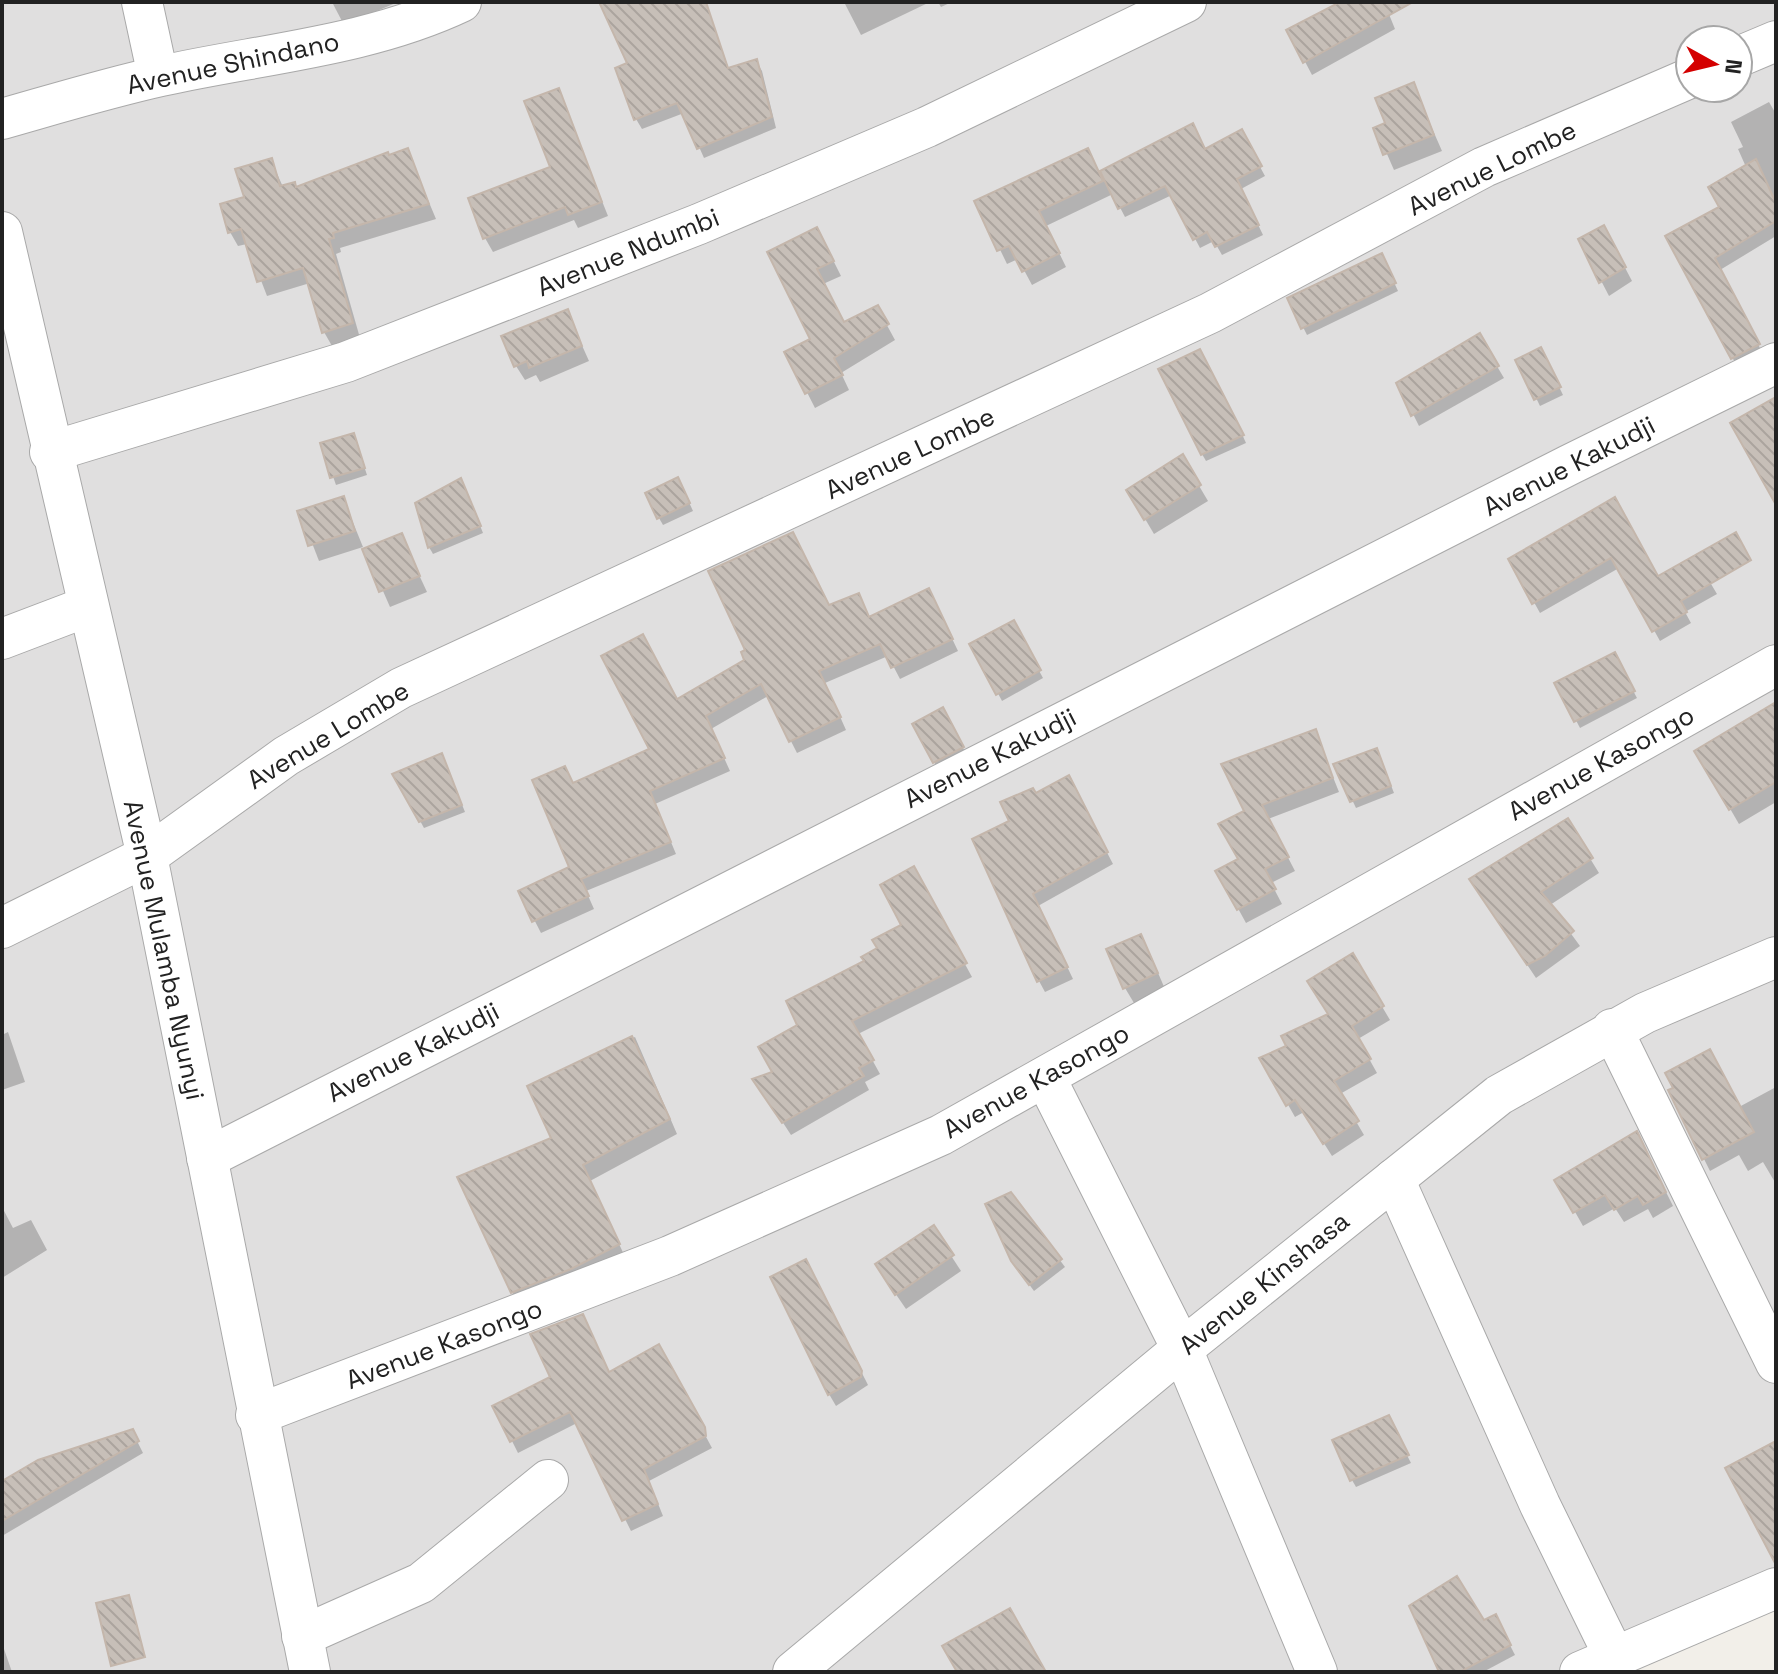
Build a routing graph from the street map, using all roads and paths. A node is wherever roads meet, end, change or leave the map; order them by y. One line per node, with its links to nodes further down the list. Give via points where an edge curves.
1 (142, 2): 6 (street)
2 (461, 2): 6 (street, Avenue Shindano, via 387,30)
3 (1186, 2): 12 (street, Avenue Ndumbi, via 927,127 699,224 346,362)
4 (1776, 41): 5 (street)
5 (1754, 50)
6 (158, 76): 8 (street, Avenue Shindano)
7 (1674, 85): 16 (street, Avenue Lombe, via 1484,167 1210,313 401,688 286,756)
8 (2, 119)
9 (2, 232): 10 (street, Avenue Mulamba Nyunyi)
10 (12, 334): 12 (street, Avenue Mulamba Nyunyi)
11 (1776, 363): 21 (street, Avenue Kakudji)
12 (50, 452): 13 (street, Avenue Mulamba Nyunyi)
13 (86, 607): 14 (street); 16 (street, Avenue Mulamba Nyunyi)
14 (2, 639)
15 (1776, 665): 20 (street, Avenue Kasongo)
16 (147, 856): 17 (street, Avenue Lombe); 21 (street, Avenue Mulamba Nyunyi)
17 (2, 928)
18 (1776, 957): 19 (street, Avenue Kinshasa)
19 (1612, 1029): 22 (street, Avenue Kinshasa, via 1499,1095); 24 (street)
20 (1045, 1077): 23 (street); 25 (street, Avenue Kasongo, via 941,1135 670,1256)
21 (207, 1158): 25 (street, Avenue Mulamba Nyunyi)
22 (1394, 1179): 23 (street, Avenue Kinshasa); 29 (street, via 1540,1505)
23 (1182, 1349): 30 (street, Avenue Kinshasa); 31 (street)
24 (1776, 1363)
25 (256, 1415): 28 (street, Avenue Mulamba Nyunyi)
26 (548, 1480): 28 (street, via 421,1583)
27 (1776, 1588): 29 (street)
28 (306, 1654)
29 (1597, 1665)
30 (793, 1672)
31 (1317, 1672)

